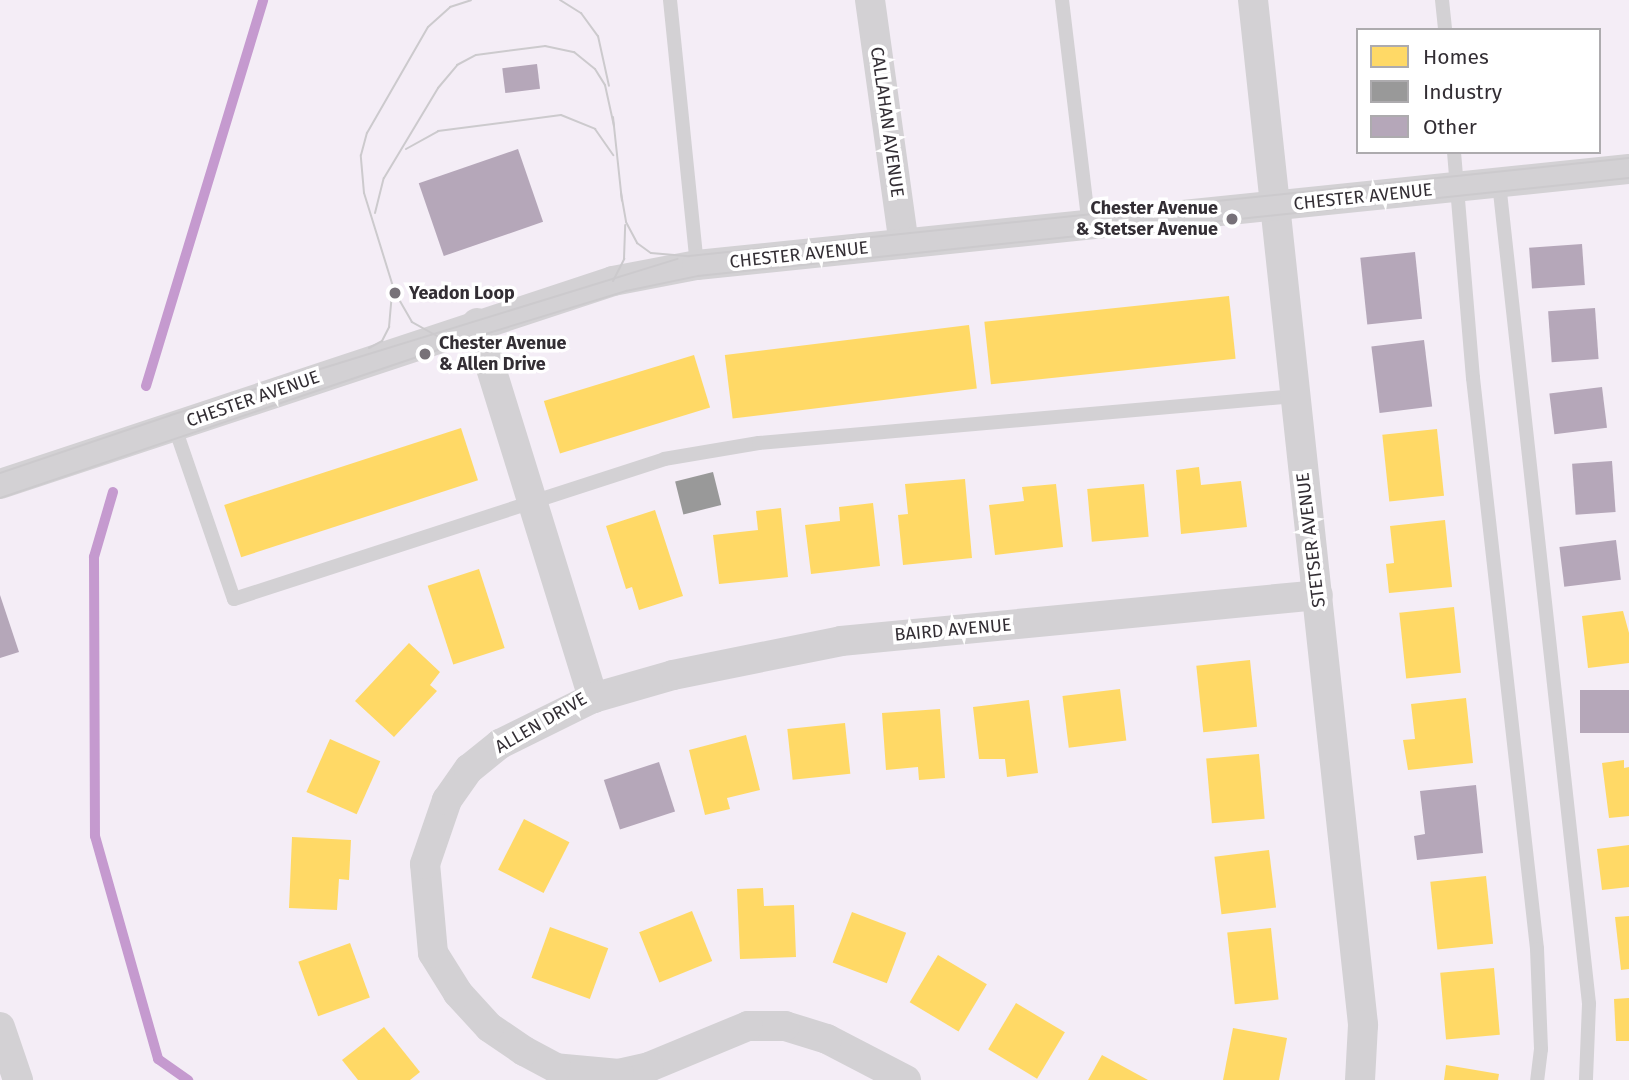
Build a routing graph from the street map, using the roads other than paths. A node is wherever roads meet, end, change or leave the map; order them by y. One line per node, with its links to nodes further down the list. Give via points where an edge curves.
1 (670, 0): 14 (lane)
2 (870, 0): 13 (street, CALLAHAN AVENUE)
3 (1062, 0): 12 (lane)
4 (1253, 0): 11 (street, STETSER AVENUE)
5 (1442, 0): 6 (lane)
6 (1445, 28)
7 (1454, 154): 10 (lane)
8 (1629, 169): 9 (street, CHESTER AVENUE)
9 (1499, 183): 10 (street, CHESTER AVENUE); 27 (lane, via 1586,978)
10 (1454, 187): 11 (street, CHESTER AVENUE); 26 (lane, via 1537,949 1541,1049)
11 (1272, 207): 12 (street, CHESTER AVENUE); 16 (street, STETSER AVENUE)
12 (1089, 226): 13 (street, CHESTER AVENUE)
13 (904, 244): 14 (street, CHESTER AVENUE)
14 (697, 265): 15 (street, CHESTER AVENUE, via 613,281)
15 (477, 323): 17 (street, CHESTER AVENUE); 19 (street, ALLEN DRIVE)
16 (1294, 396): 19 (lane, via 760,443 664,459); 20 (street, STETSER AVENUE)
17 (174, 425): 18 (street, CHESTER AVENUE); 19 (lane, via 234,599)
18 (0, 484)
19 (533, 505): 21 (street, ALLEN DRIVE)
20 (1318, 595): 21 (street, BAIRD AVENUE, via 841,641 673,675); 25 (street, STETSER AVENUE, via 1363,1025)
21 (593, 698): 24 (street, ALLEN DRIVE, via 500,744 469,769 447,800 425,863 426,911 433,953 458,993 489,1027 556,1068 619,1074 649,1067 748,1026 785,1026 827,1039)
22 (0, 1027): 23 (street)
23 (18, 1080)
24 (906, 1080)
25 (1360, 1080)
26 (1537, 1080)
27 (1586, 1080)

